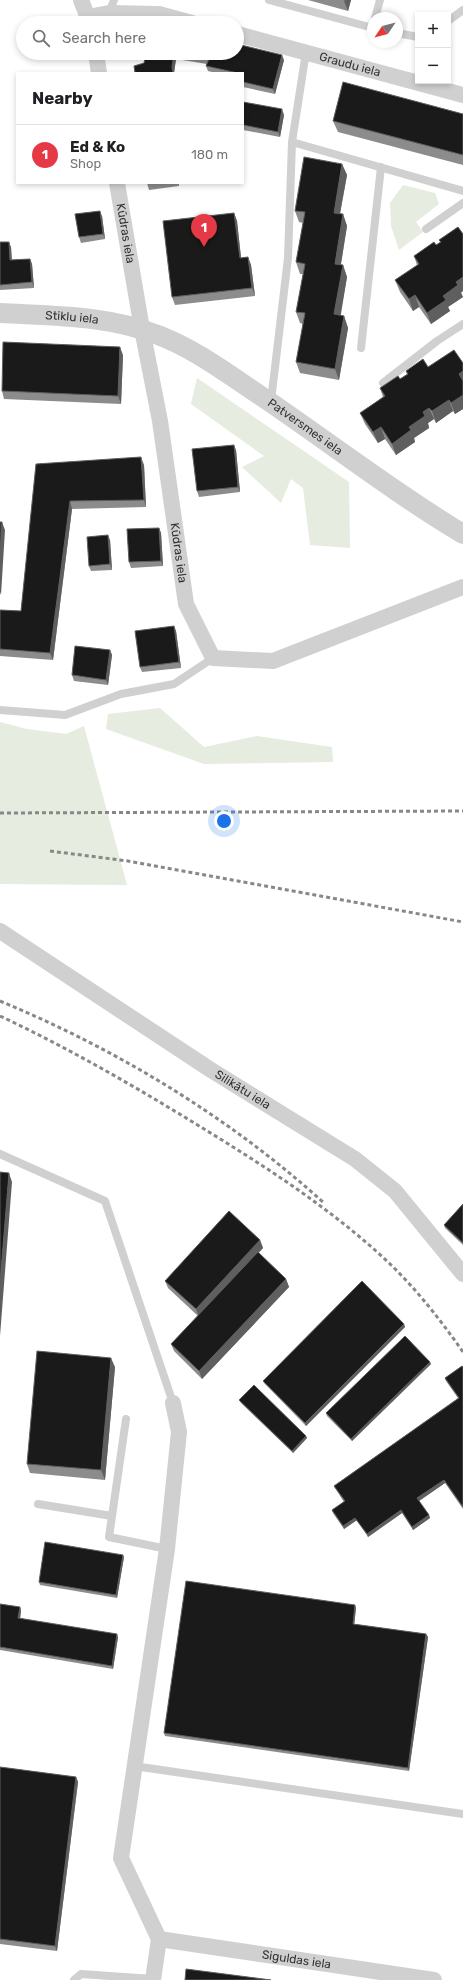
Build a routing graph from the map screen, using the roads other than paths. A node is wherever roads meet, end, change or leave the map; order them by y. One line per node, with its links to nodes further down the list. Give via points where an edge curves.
1 (81, 0): 7 (street)
2 (269, 0): 11 (lane)
3 (380, 0): 6 (lane)
4 (112, 7): 8 (street); 9 (street)
5 (463, 10): 10 (lane)
6 (377, 12)
7 (87, 16)
8 (96, 16)
9 (166, 16)
10 (451, 19)
11 (367, 24)
12 (403, 34): 14 (lane)
13 (244, 36): 15 (street, Graudu iela)
14 (415, 36)
15 (306, 52): 18 (street, Graudu iela); 19 (lane)
16 (97, 60): 17 (street)
17 (99, 72)
18 (463, 95)
19 (292, 142): 20 (lane); 30 (lane, via 288,258)
20 (381, 167): 22 (lane); 28 (lane)
21 (117, 184): 27 (street, Kūdras iela)
22 (463, 191)
23 (463, 203): 24 (lane)
24 (426, 229)
25 (0, 313): 27 (street, Stiklu iela, via 91,318)
26 (463, 324): 29 (lane)
27 (142, 330): 30 (street, Patversmes iela, via 192,350); 33 (street, Kūdras iela, via 160,421 186,604)
28 (361, 348)
29 (383, 384)
30 (271, 403): 31 (street, Patversmes iela, via 381,481)
31 (463, 534)
32 (463, 587): 33 (street, via 273,661)
33 (213, 658): 34 (lane, via 174,684 121,694 65,715)
34 (0, 710)
35 (0, 931): 37 (street, Silikātu iela, via 211,1070 355,1158 395,1191)
36 (0, 1154): 38 (lane, via 105,1201)
37 (463, 1274)
38 (173, 1403): 42 (street, via 179,1432)
39 (126, 1419): 41 (lane)
40 (38, 1504): 41 (lane)
41 (112, 1516): 42 (lane, via 109,1538)
42 (167, 1549): 43 (street)
43 (134, 1766): 44 (lane); 45 (street, via 121,1858)
44 (463, 1814)
45 (159, 1939): 46 (street, Siguldas iela); 48 (street)
46 (405, 1978): 49 (street, Siguldas iela)
47 (74, 1980): 48 (lane, via 81,1974)
48 (153, 1980)
49 (434, 1980)

